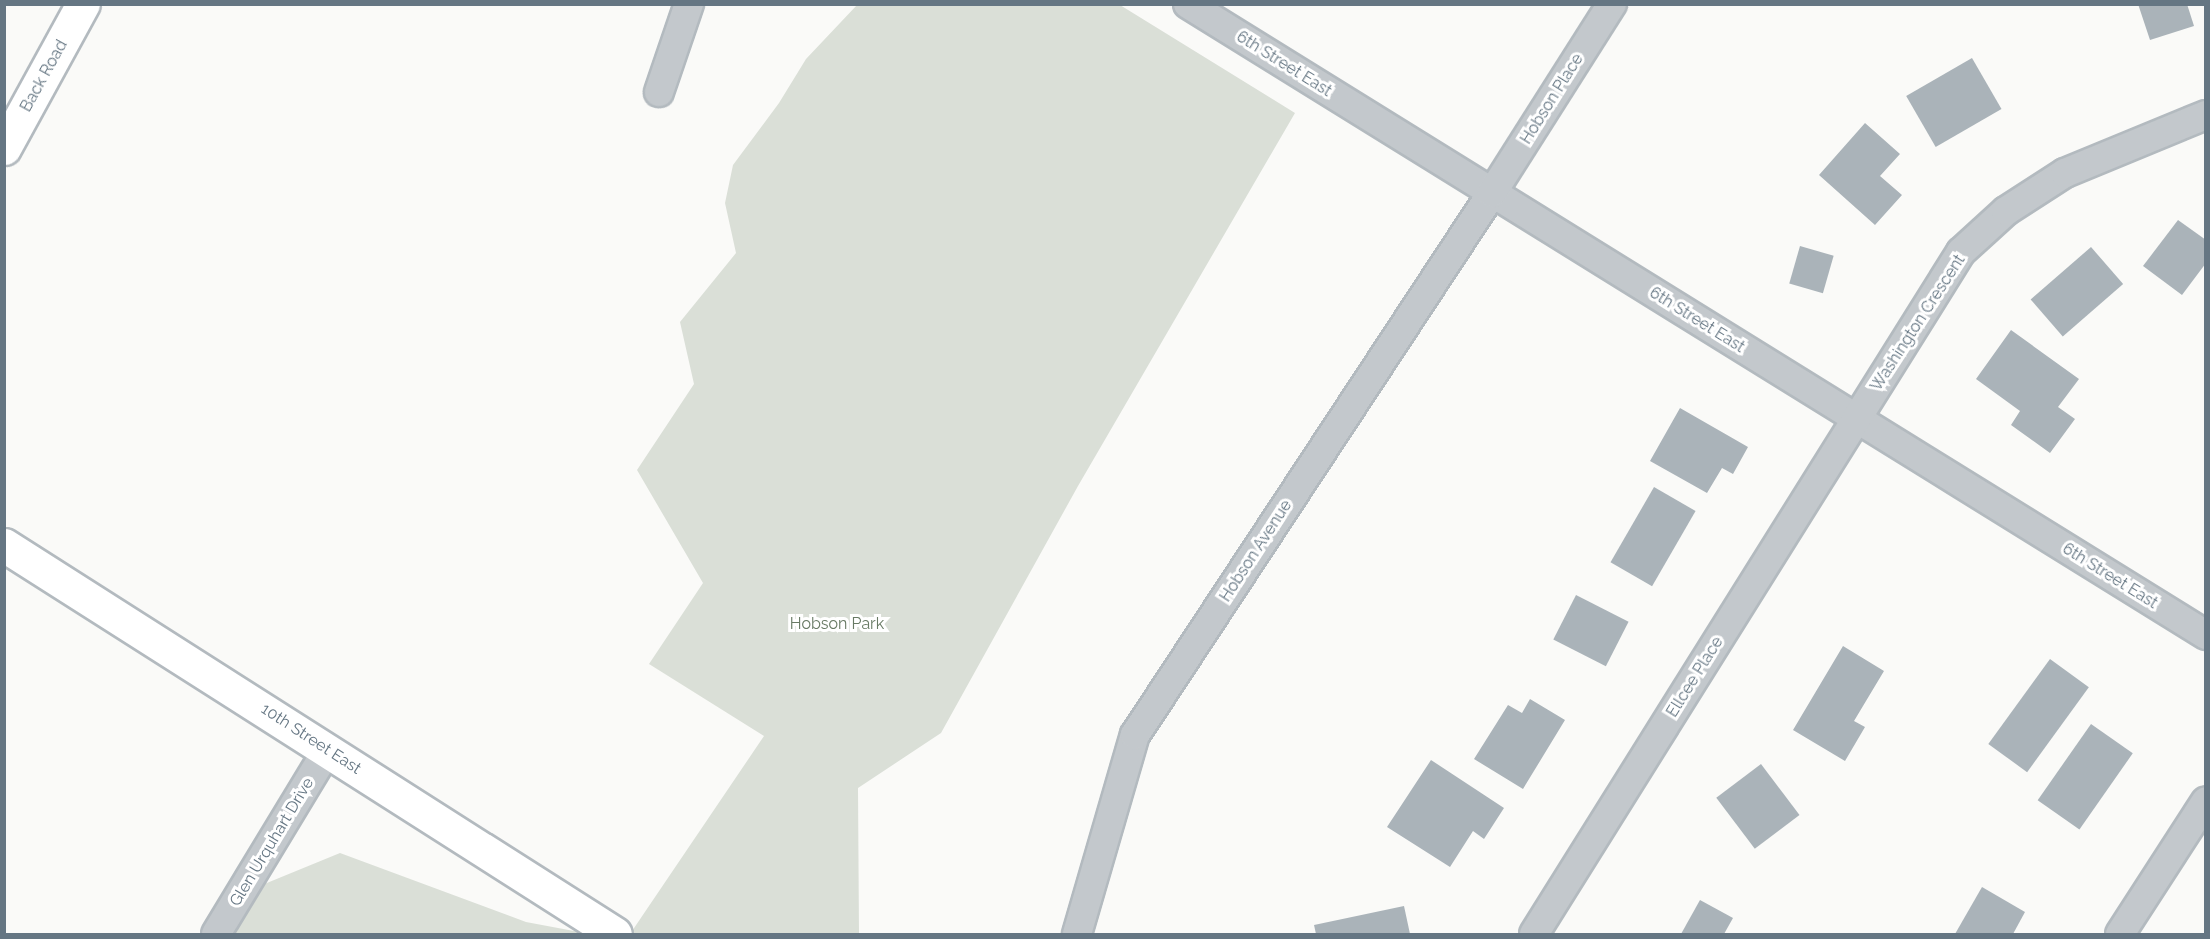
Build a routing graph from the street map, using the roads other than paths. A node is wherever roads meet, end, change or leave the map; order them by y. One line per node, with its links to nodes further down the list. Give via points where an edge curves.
1 (84, 4): 7 (street, Back Road)
2 (688, 4): 5 (street)
3 (1188, 4): 8 (street, 6th Street East)
4 (1612, 4): 8 (street, Hobson Place)
5 (659, 92)
6 (2205, 115): 9 (street, Washington Crescent, via 2065,173 2006,211 1961,252)
7 (4, 148)
8 (1492, 193): 9 (street, 6th Street East); 16 (street, Hobson Avenue, via 1135,735)
9 (1857, 419): 11 (street, 6th Street East); 17 (street, Ellcee Place)
10 (4, 545): 12 (street, 10th Street East)
11 (2205, 635)
12 (328, 749): 14 (street, Glen Urquhart Drive); 15 (street, 10th Street East)
13 (2205, 801): 18 (street)
14 (216, 934)
15 (615, 934)
16 (1077, 934)
17 (1534, 934)
18 (2120, 934)

